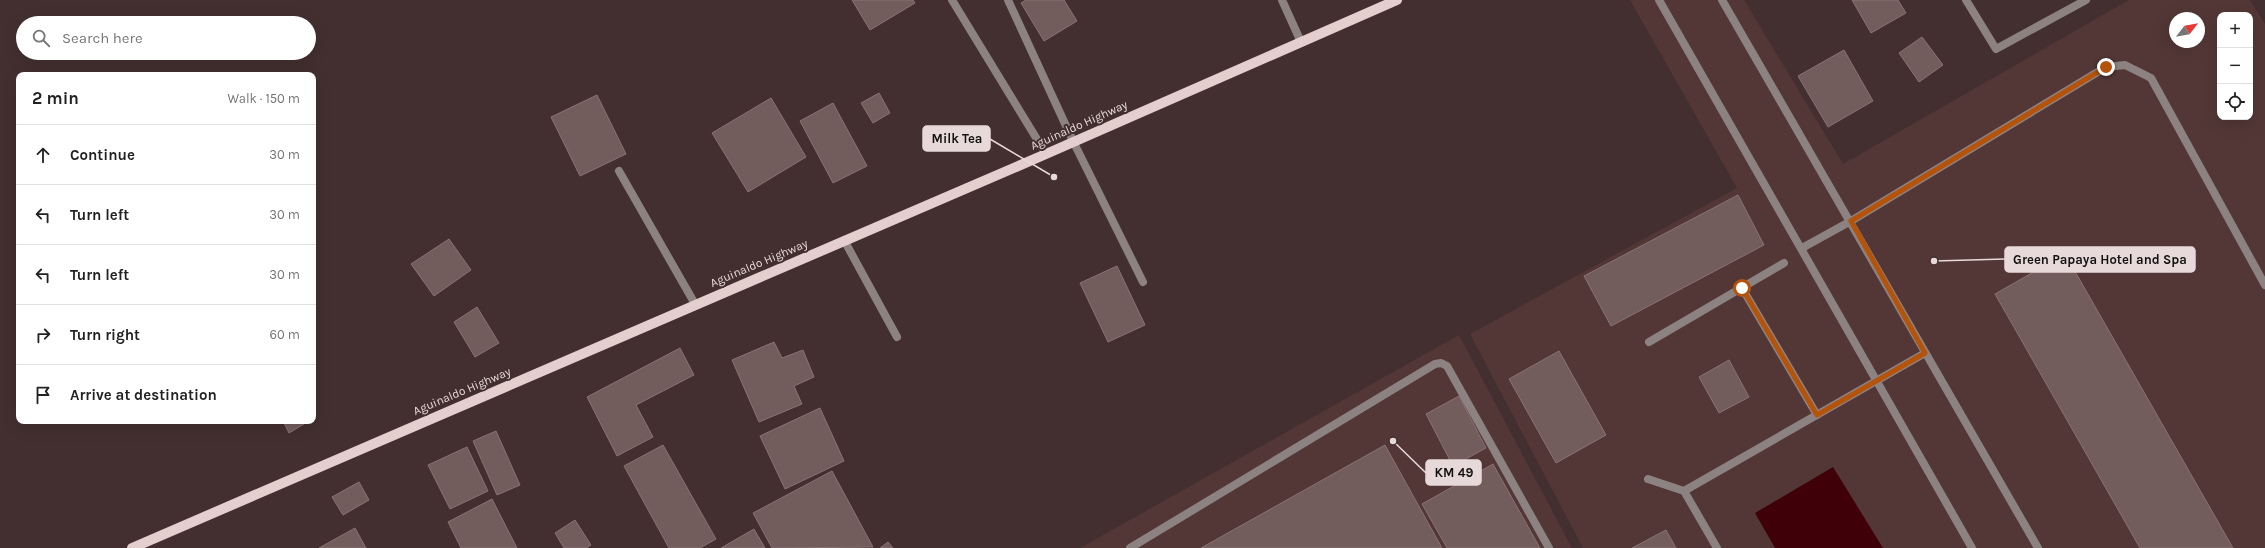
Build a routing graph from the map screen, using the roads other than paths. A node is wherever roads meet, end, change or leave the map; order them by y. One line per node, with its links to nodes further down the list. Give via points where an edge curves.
1 (952, 0): 11 (street)
2 (1008, 0): 10 (street)
3 (1282, 0): 9 (street)
4 (1396, 0): 9 (main road, Aguinaldo Highway)
5 (1659, 0): 15 (street)
6 (1722, 0): 13 (street)
7 (1966, 0): 8 (street, via 1996,49)
8 (2086, 0)
9 (1301, 42): 10 (main road, Aguinaldo Highway)
10 (1073, 141): 11 (main road, Aguinaldo Highway); 17 (street)
11 (1046, 154): 14 (main road, Aguinaldo Highway)
12 (619, 172): 20 (street)
13 (1851, 221): 15 (street); 18 (street, via 2106,67 2125,65 2151,78); 23 (street)
14 (844, 240): 20 (main road, Aguinaldo Highway); 21 (street)
15 (1802, 248): 24 (street)
16 (1784, 263): 19 (street)
17 (1143, 282)
18 (2265, 285)
19 (1742, 288): 22 (street); 25 (street)
20 (695, 304): 28 (main road, Aguinaldo Highway)
21 (897, 337)
22 (1649, 342)
23 (1925, 353): 24 (street); 33 (street)
24 (1876, 381): 25 (street); 32 (street)
25 (1817, 415): 27 (street)
26 (1648, 479): 27 (street)
27 (1684, 491): 31 (street)
28 (132, 548)
29 (1130, 548): 30 (street, via 1441,362 1447,366)
30 (1550, 548)
31 (1717, 548)
32 (1972, 548)
33 (2038, 548)

